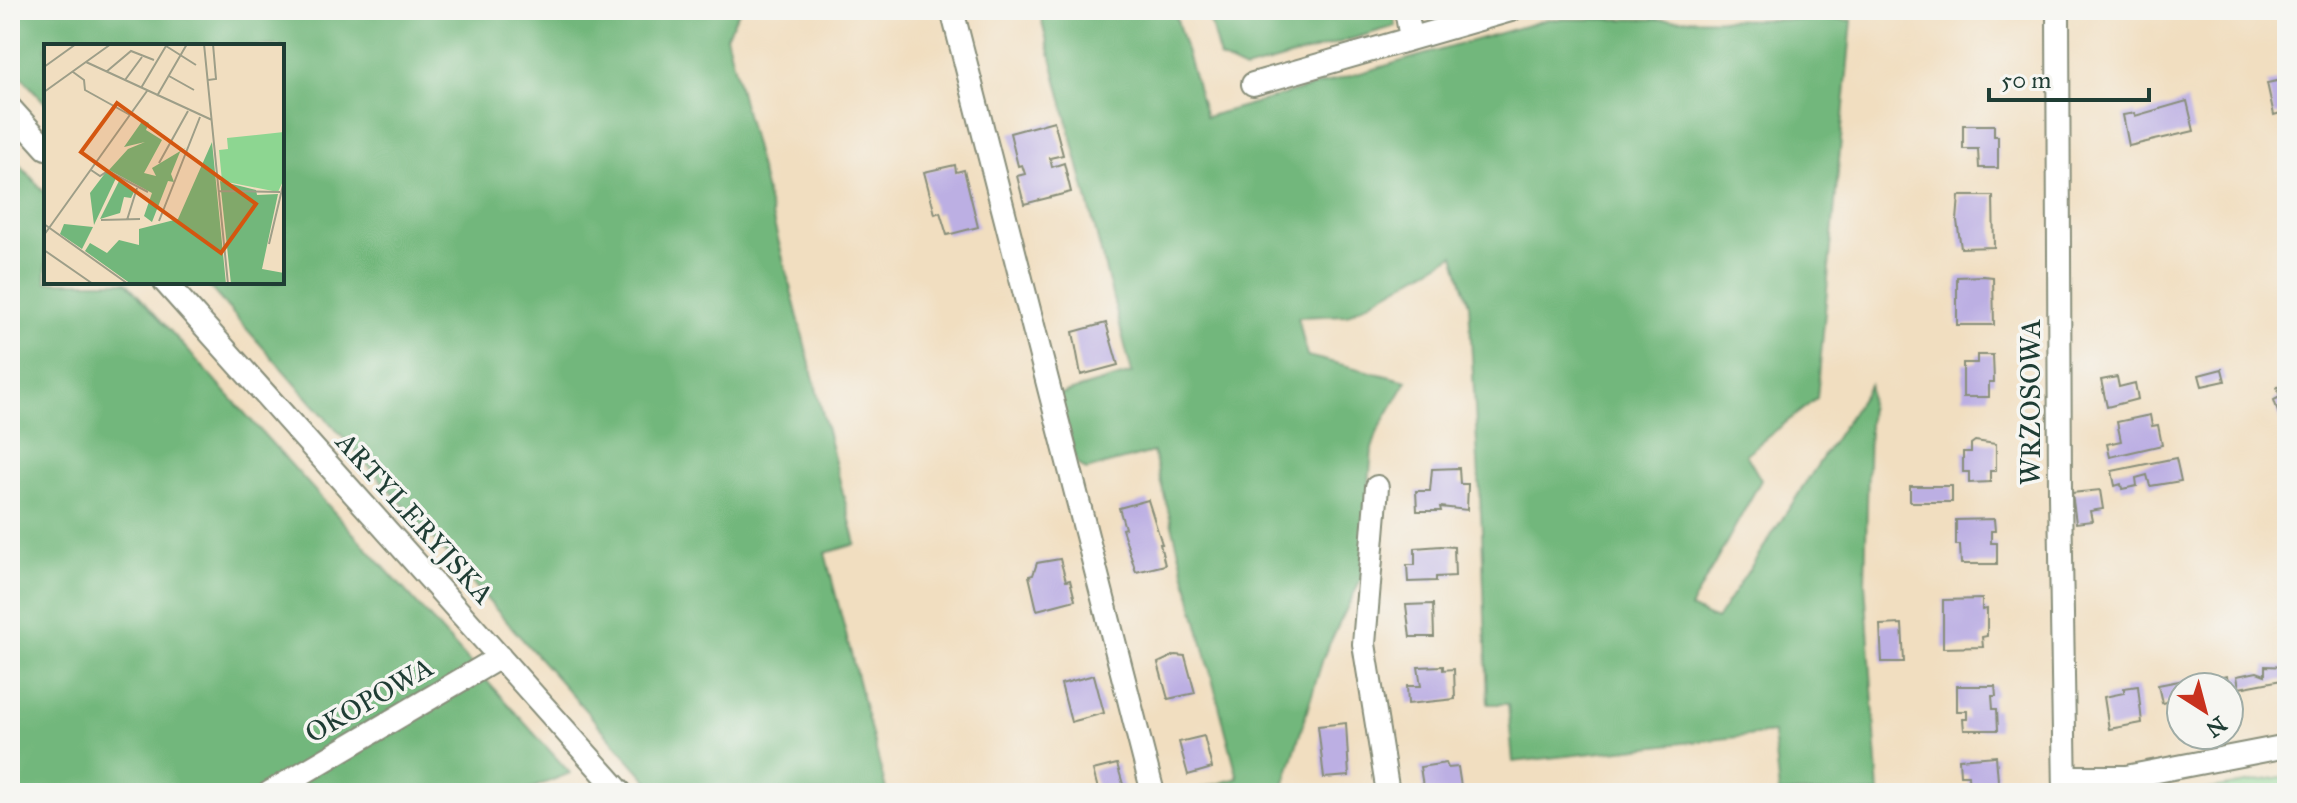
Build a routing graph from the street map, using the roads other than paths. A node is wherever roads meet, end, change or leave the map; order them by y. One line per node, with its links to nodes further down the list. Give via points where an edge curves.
1 (952, 10): 16 (street)
2 (1406, 10): 5 (street)
3 (1511, 10): 5 (street)
4 (2058, 10): 13 (street, WRZOSOWA)
5 (1411, 38): 6 (street)
6 (1253, 84)
7 (10, 108): 8 (street)
8 (44, 146)
9 (167, 284): 11 (street, ARTYLERYJSKA)
10 (1377, 487): 17 (street, via 1364,644)
11 (500, 657): 14 (street, OKOPOWA); 15 (street, ARTYLERYJSKA)
12 (2287, 746): 13 (street)
13 (2065, 785)
14 (269, 793)
15 (621, 793)
16 (1153, 793)
17 (1388, 793)

